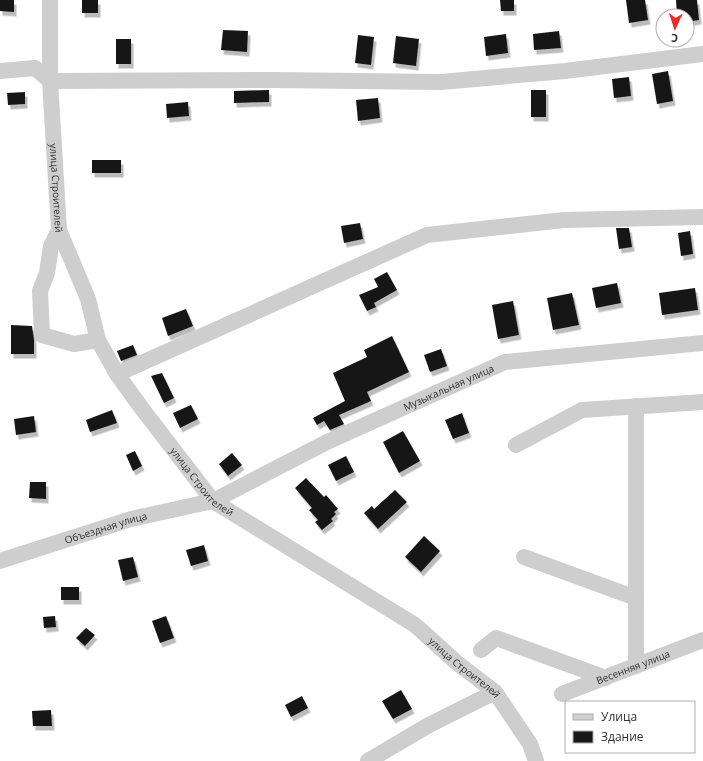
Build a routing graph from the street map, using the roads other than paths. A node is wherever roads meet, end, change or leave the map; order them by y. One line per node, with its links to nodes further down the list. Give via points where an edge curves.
1 (50, 0): 4 (street, улица Строителей)
2 (703, 54): 4 (street, via 565,71 441,82)
3 (0, 71): 4 (street, via 35,68)
4 (50, 81): 6 (street, улица Строителей)
5 (703, 217): 9 (street, via 564,220 427,235)
6 (59, 230): 7 (street, улица Строителей, via 88,299); 7 (street, via 51,246 47,273 40,291 42,335 74,344)
7 (98, 340): 9 (street, улица Строителей)
8 (703, 343): 13 (street, Музыкальная улица, via 505,362 327,442)
9 (117, 374): 13 (street, улица Строителей)
10 (703, 402): 11 (street)
11 (636, 406): 12 (street, via 582,410); 16 (street)
12 (516, 445)
13 (214, 501): 15 (street, Объездная улица, via 132,519); 21 (street, улица Строителей, via 416,625 456,662)
14 (524, 557): 16 (street)
15 (0, 561)
16 (636, 598): 19 (street)
17 (703, 640): 19 (street, Весенняя улица)
18 (481, 650): 20 (street, via 496,638)
19 (636, 666): 20 (street, Весенняя улица)
20 (606, 678): 22 (street, Весенняя улица)
21 (495, 692): 23 (street, via 429,725); 24 (street, улица Строителей, via 530,744)
22 (562, 694)
23 (368, 761)
24 (536, 761)

